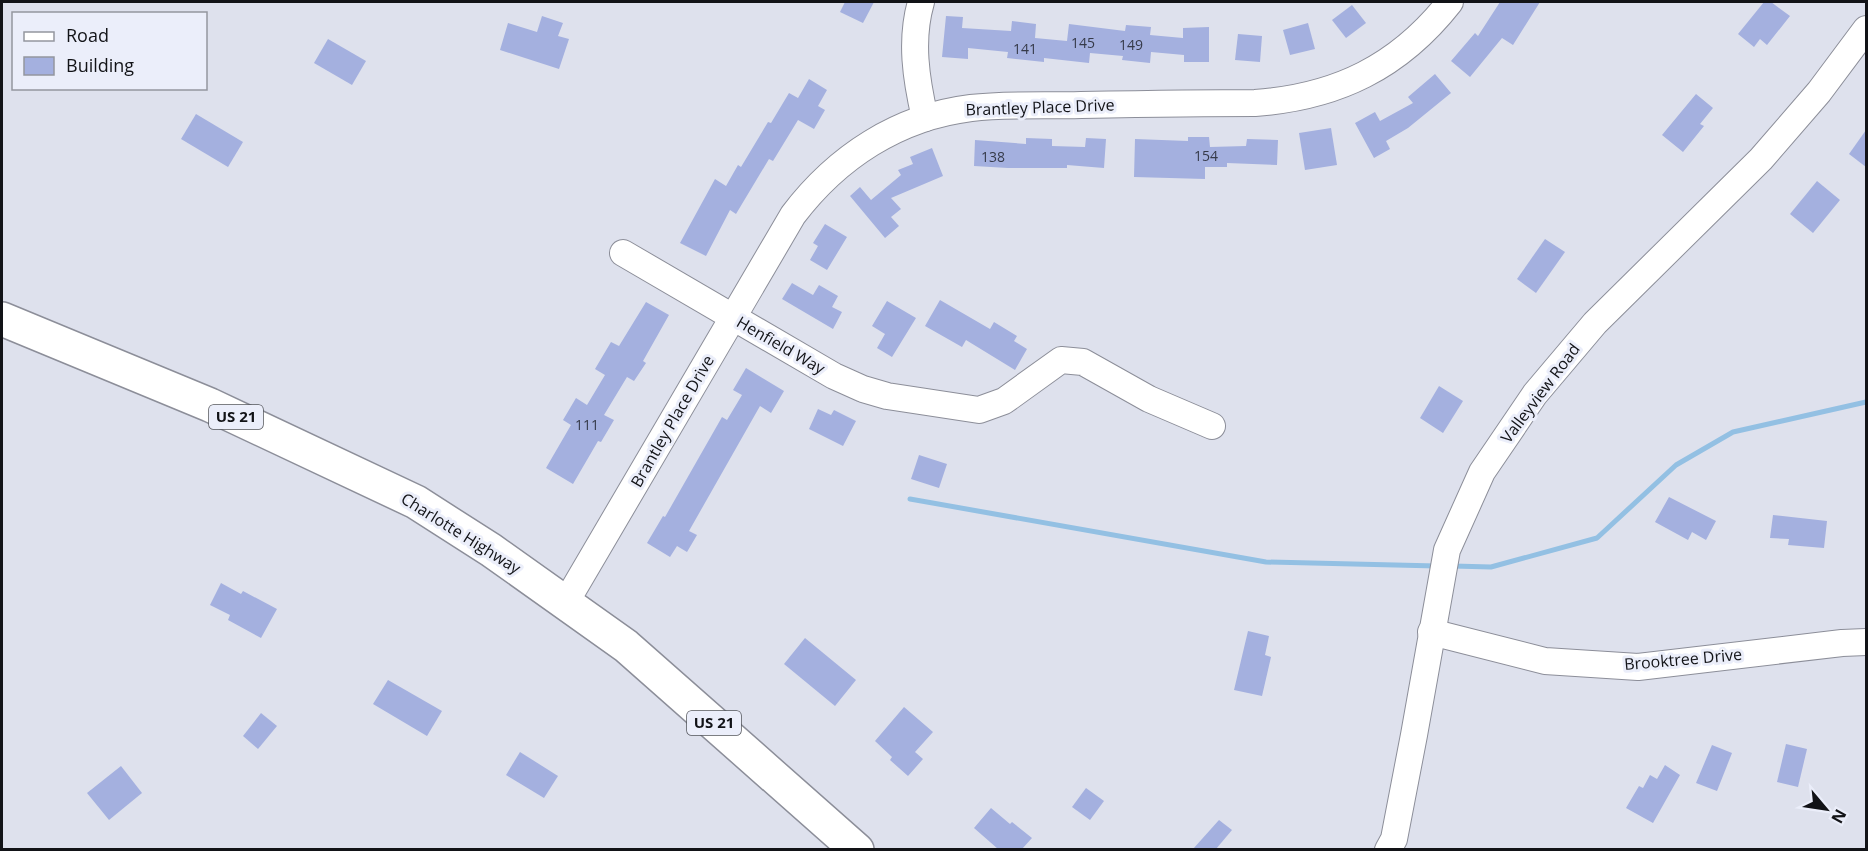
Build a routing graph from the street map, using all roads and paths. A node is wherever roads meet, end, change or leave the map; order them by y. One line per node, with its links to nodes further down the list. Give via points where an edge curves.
1 (921, 2): 4 (street, via 915,53 917,86)
2 (1450, 2): 4 (street, Brantley Place Drive, via 1432,25 1392,59 1346,84 1284,101 974,108)
3 (1866, 29): 10 (street, Valleyview Road, via 1819,92 1761,159 1595,322 1535,394 1482,472 1447,550)
4 (925, 118): 6 (street, Brantley Place Drive, via 866,144 832,170 793,215)
5 (623, 253): 6 (street, Henfield Way)
6 (733, 317): 8 (street, Henfield Way, via 834,376 887,396 979,410 1004,401 1061,360 1083,362 1149,399); 9 (street, Brantley Place Drive)
7 (2, 319): 9 (main road, Charlotte Highway / US 21, via 210,405 416,502)
8 (1212, 426)
9 (567, 602): 12 (main road, Charlotte Highway / US 21, via 626,646)
10 (1431, 632): 11 (street, Brooktree Drive, via 1545,661 1638,667); 13 (street, Valleyview Road, via 1394,839)
11 (1866, 642)
12 (857, 849)
13 (1388, 849)

